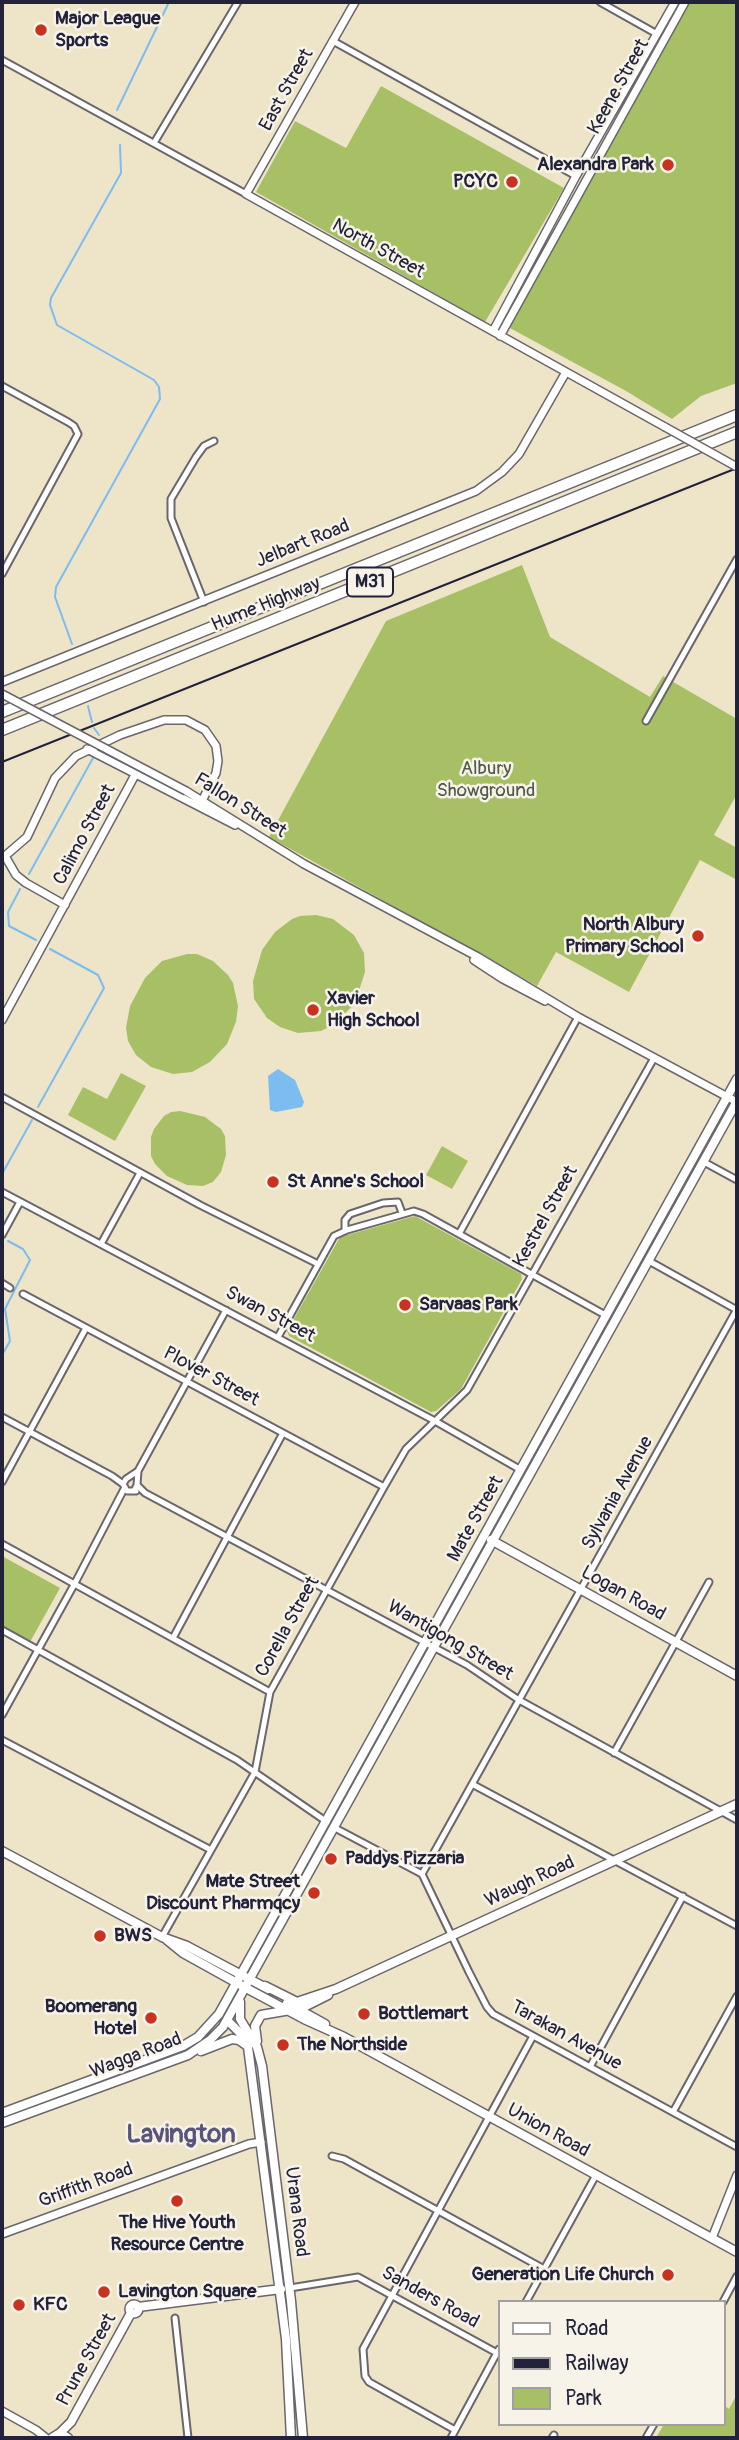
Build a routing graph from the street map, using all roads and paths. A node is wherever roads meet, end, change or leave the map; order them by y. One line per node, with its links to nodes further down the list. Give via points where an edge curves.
1 (238, 2): 9 (street)
2 (355, 2): 7 (street, East Street)
3 (600, 2): 6 (street)
4 (675, 2): 6 (street, Keene Street)
5 (685, 2): 6 (street, Keene Street)
6 (661, 36): 10 (street, Keene Street); 11 (street, Keene Street)
7 (333, 41): 10 (street); 12 (street, East Street)
8 (2, 60): 9 (street, North Street)
9 (154, 143): 12 (street, North Street)
10 (576, 176): 11 (street); 13 (street, Keene Street)
11 (585, 181): 13 (street, Keene Street)
12 (246, 194): 13 (street, North Street)
13 (497, 333): 14 (street, North Street)
14 (566, 372): 19 (street, North Street, bridge); 24 (street, Jelbart Road, via 519,454 486,485)
15 (2, 386): 23 (street, via 77,431)
16 (737, 415): 20 (highway, Hume Highway / M31)
17 (737, 432): 21 (highway, Hume Highway / M31)
18 (214, 441): 24 (street, via 204,446 171,499 171,518)
19 (737, 467)
20 (484, 518): 21 (street); 27 (highway, Hume Highway / M31)
21 (491, 532): 29 (highway, Hume Highway / M31)
22 (737, 559): 28 (street)
23 (2, 574)
24 (204, 602): 25 (street, Jelbart Road)
25 (2, 682)
26 (2, 694): 32 (street, Fallon Street, bridge)
27 (2, 712)
28 (646, 721)
29 (2, 730)
30 (87, 749): 31 (street); 32 (street, via 164,720 192,722 210,736 218,756 216,774); 34 (street, via 64,766 27,837)
31 (135, 775): 33 (street, Calimo Street); 35 (street, Calimo Street)
32 (202, 801): 33 (street, Fallon Street)
33 (248, 830): 36 (street, Fallon Street, via 459,949 489,971)
34 (4, 857): 35 (street, via 26,883)
35 (65, 905): 37 (street, Calimo Street)
36 (578, 1017): 38 (street, Fallon Street); 49 (street)
37 (2, 1020)
38 (654, 1058): 41 (street, Fallon Street); 54 (street, Kestrel Street)
39 (737, 1079): 41 (main road, Mate Street)
40 (2, 1097): 43 (street)
41 (735, 1100): 42 (main road, Mate Street); 60 (main road, Mate Street)
42 (704, 1161): 44 (street); 52 (main road, Mate Street)
43 (140, 1173): 51 (street); 53 (street)
44 (737, 1180)
45 (2, 1192): 46 (street, Swan Street)
46 (20, 1202): 50 (street); 51 (street, Swan Street)
47 (402, 1213): 48 (street); 48 (street, via 398,1202 383,1203 350,1214); 49 (street, via 418,1212)
48 (345, 1231): 53 (street, via 334,1236)
49 (459, 1234): 54 (street)
50 (2, 1235)
51 (102, 1244): 58 (street, Swan Street)
52 (649, 1261): 59 (street); 73 (main road, Mate Street)
53 (318, 1264): 62 (street)
54 (532, 1274): 60 (street); 65 (street, Kestrel Street, via 467,1390)
55 (2, 1283): 56 (street)
56 (10, 1287)
57 (23, 1294): 61 (street, Plover Street)
58 (226, 1310): 62 (street, Swan Street); 63 (street)
59 (737, 1310): 78 (street, Sylvania Avenue)
60 (607, 1316): 68 (main road, Mate Street)
61 (86, 1328): 63 (street, Plover Street); 66 (street)
62 (278, 1337): 65 (street, Swan Street)
63 (186, 1381): 67 (street, Plover Street); 70 (street)
64 (2, 1417): 66 (street, Wantigong Street)
65 (435, 1421): 68 (street, Swan Street); 71 (street, Corella Street, via 406,1448)
66 (30, 1432): 69 (street); 70 (street, Wantigong Street)
67 (283, 1433): 71 (street, Plover Street); 72 (street)
68 (522, 1470): 73 (main road, Mate Street)
69 (2, 1482)
70 (130, 1485): 72 (street, Wantigong Street); 76 (street)
71 (384, 1487): 77 (street, Corella Street)
72 (228, 1537): 77 (street, Wantigong Street); 80 (street)
73 (489, 1539): 78 (main road, Logan Road); 81 (main road, Mate Street); 83 (main road, Mate Street)
74 (2, 1544): 76 (street)
75 (709, 1582): 82 (street)
76 (75, 1583): 80 (street); 84 (street)
77 (327, 1590): 81 (street, Wantigong Street); 86 (street, Corella Street)
78 (582, 1590): 82 (main road, Logan Road); 87 (street, Sylvania Avenue)
79 (2, 1630): 84 (street)
80 (173, 1638): 86 (street)
81 (425, 1642): 83 (street, Wantigong Street); 96 (main road, Mate Street)
82 (676, 1642): 85 (main road, Logan Road); 90 (street)
83 (434, 1647): 87 (street, Wantigong Street); 97 (main road, Mate Street)
84 (37, 1650): 88 (street); 91 (street)
85 (737, 1676)
86 (270, 1692): 91 (street, Corella Street)
87 (519, 1700): 90 (street, Wantigong Street); 92 (street, Sylvania Avenue)
88 (2, 1714)
89 (2, 1740): 98 (street)
90 (614, 1753): 94 (street, Wantigong Street)
91 (255, 1772): 96 (street); 98 (street, Corella Street)
92 (472, 1784): 100 (street); 101 (street, Sylvania Avenue)
93 (737, 1804): 94 (main road, Waugh Road)
94 (721, 1811): 95 (street, Wantigong Street); 100 (main road, Waugh Road)
95 (737, 1820)
96 (327, 1822): 106 (main road, Mate Street)
97 (335, 1828): 101 (street); 107 (main road, Mate Street)
98 (211, 1850): 105 (street, Corella Street)
99 (2, 1851): 105 (main road, Union Road)
100 (616, 1860): 102 (street); 104 (main road, Waugh Road)
101 (422, 1874): 104 (street, Tarakan Avenue)
102 (683, 1896): 103 (street); 125 (street)
103 (737, 1926)
104 (452, 1936): 110 (main road, Waugh Road); 119 (street, Tarakan Avenue, via 487,2007)
105 (165, 1938): 106 (main road, Union Road); 108 (main road, Union Road)
106 (243, 1973): 107 (main road, Union Road); 108 (main road, Wagga Road)
107 (251, 1978): 109 (main road, Union Road); 111 (main road, Wagga Road)
108 (237, 1983): 111 (main road, Union Road); 114 (main road, Wagga Road)
109 (265, 1986): 110 (main road, Waugh Road, via 297,2002); 115 (main road, Union Road)
110 (336, 1989): 113 (main road, Waugh Road)
111 (244, 1992): 116 (main road, Union Road); 118 (main road, Wagga Road); 122 (main road, Urana Road, via 240,2019)
112 (737, 1996): 130 (street)
113 (321, 1999): 115 (main road, Waugh Road); 117 (main road)
114 (225, 2005): 118 (main road); 124 (main road, Wagga Road, via 194,2040)
115 (298, 2009): 116 (main road, Waugh Road); 117 (main road, Union Road)
116 (288, 2010): 120 (main road, Union Road); 122 (main road, Waugh Road, via 265,2013 257,2020)
117 (314, 2017): 120 (main road, Union Road)
118 (227, 2020): 121 (main road, Urana Road); 123 (main road, Wagga Road, via 210,2040)
119 (533, 2036): 125 (street, Tarakan Avenue); 133 (street)
120 (344, 2037): 133 (main road, Union Road)
121 (249, 2051): 123 (main road, via 245,2043 233,2039); 136 (main road, Urana Road)
122 (260, 2054): 135 (main road, Urana Road)
123 (188, 2055): 126 (main road, Wagga Road)
124 (142, 2062): 126 (main road); 127 (main road, Wagga Road)
125 (590, 2067): 130 (street, Tarakan Avenue)
126 (145, 2071): 128 (main road, Wagga Road)
127 (79, 2085): 128 (main road); 129 (main road, Wagga Road)
128 (78, 2095): 132 (main road, Wagga Road)
129 (23, 2105): 131 (main road, Wagga Road); 132 (main road)
130 (673, 2112): 137 (street, Tarakan Avenue)
131 (2, 2113)
132 (27, 2115): 134 (main road, Wagga Road)
133 (490, 2117): 139 (main road, Union Road); 141 (street)
134 (2, 2123)
135 (272, 2141): 136 (main road); 147 (main road, Urana Road)
136 (261, 2142): 142 (street, Griffith Road); 148 (main road, Urana Road)
137 (737, 2147)
138 (332, 2156): 141 (street)
139 (596, 2175): 143 (main road, Union Road); 145 (street)
140 (737, 2175): 143 (street)
141 (438, 2210): 145 (street); 149 (street)
142 (2, 2234)
143 (712, 2238): 144 (main road, Union Road)
144 (737, 2252)
145 (544, 2269): 150 (street)
146 (737, 2276): 151 (street)
147 (290, 2288): 148 (main road, Sanders Road); 149 (street, Sanders Road, via 353,2276); 160 (main road, Urana Road)
148 (279, 2290): 152 (main road, Sanders Road); 159 (main road, Urana Road)
149 (391, 2295): 154 (street, Sanders Road); 156 (street, via 363,2349 365,2376 376,2387)
150 (527, 2300)
151 (724, 2300)
152 (135, 2310): 157 (main road, Prune Street)
153 (176, 2318): 158 (street)
154 (498, 2351): 156 (street)
155 (2, 2410): 157 (street)
156 (455, 2430): 161 (street)
157 (58, 2437)
158 (188, 2438)
159 (291, 2438)
160 (303, 2438)
161 (451, 2438)

